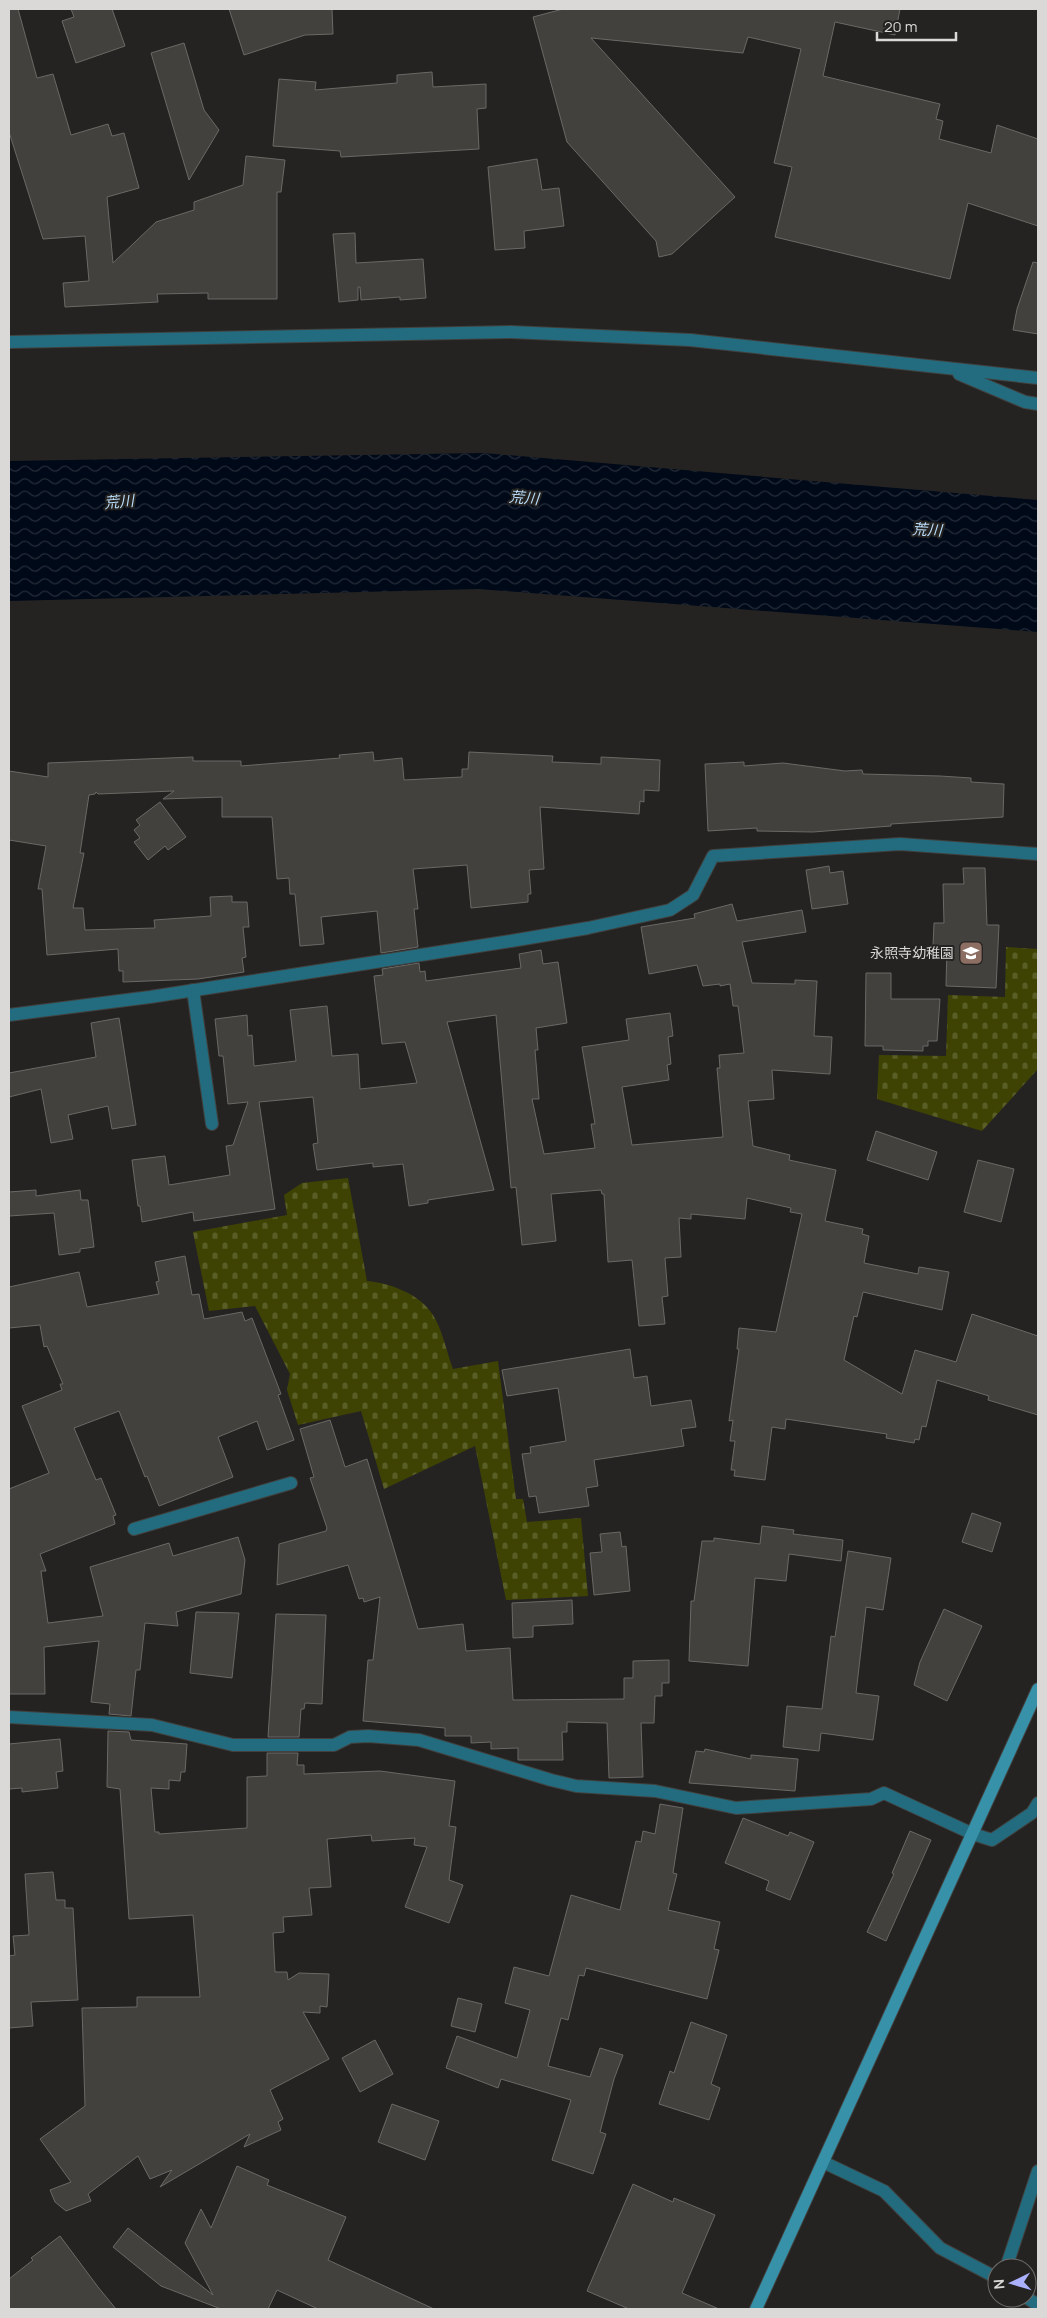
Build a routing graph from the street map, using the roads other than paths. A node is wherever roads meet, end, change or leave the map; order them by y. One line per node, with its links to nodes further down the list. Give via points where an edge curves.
1 (9, 342): 2 (street, via 512,332 690,340)
2 (946, 368): 3 (street); 4 (street, via 1025,402)
3 (1038, 378)
4 (1038, 404)
5 (1038, 854): 6 (street, via 900,844 713,856 693,894 670,910 578,930)
6 (193, 990): 7 (street); 8 (street)
7 (9, 1015)
8 (212, 1124)
9 (290, 1483): 10 (street)
10 (134, 1529)
11 (1038, 1689): 14 (street)
12 (9, 1717): 14 (street, via 152,1725 233,1745 334,1745 350,1737 368,1736 420,1740 576,1786 655,1791 736,1808 871,1799 884,1794)
13 (1036, 1811): 14 (street, via 992,1840)
14 (973, 1834): 15 (street)
15 (823, 2162): 18 (street, via 884,2191 940,2248); 19 (street)
16 (1038, 2171): 17 (street)
17 (1009, 2258)
18 (987, 2273)
19 (756, 2309)

